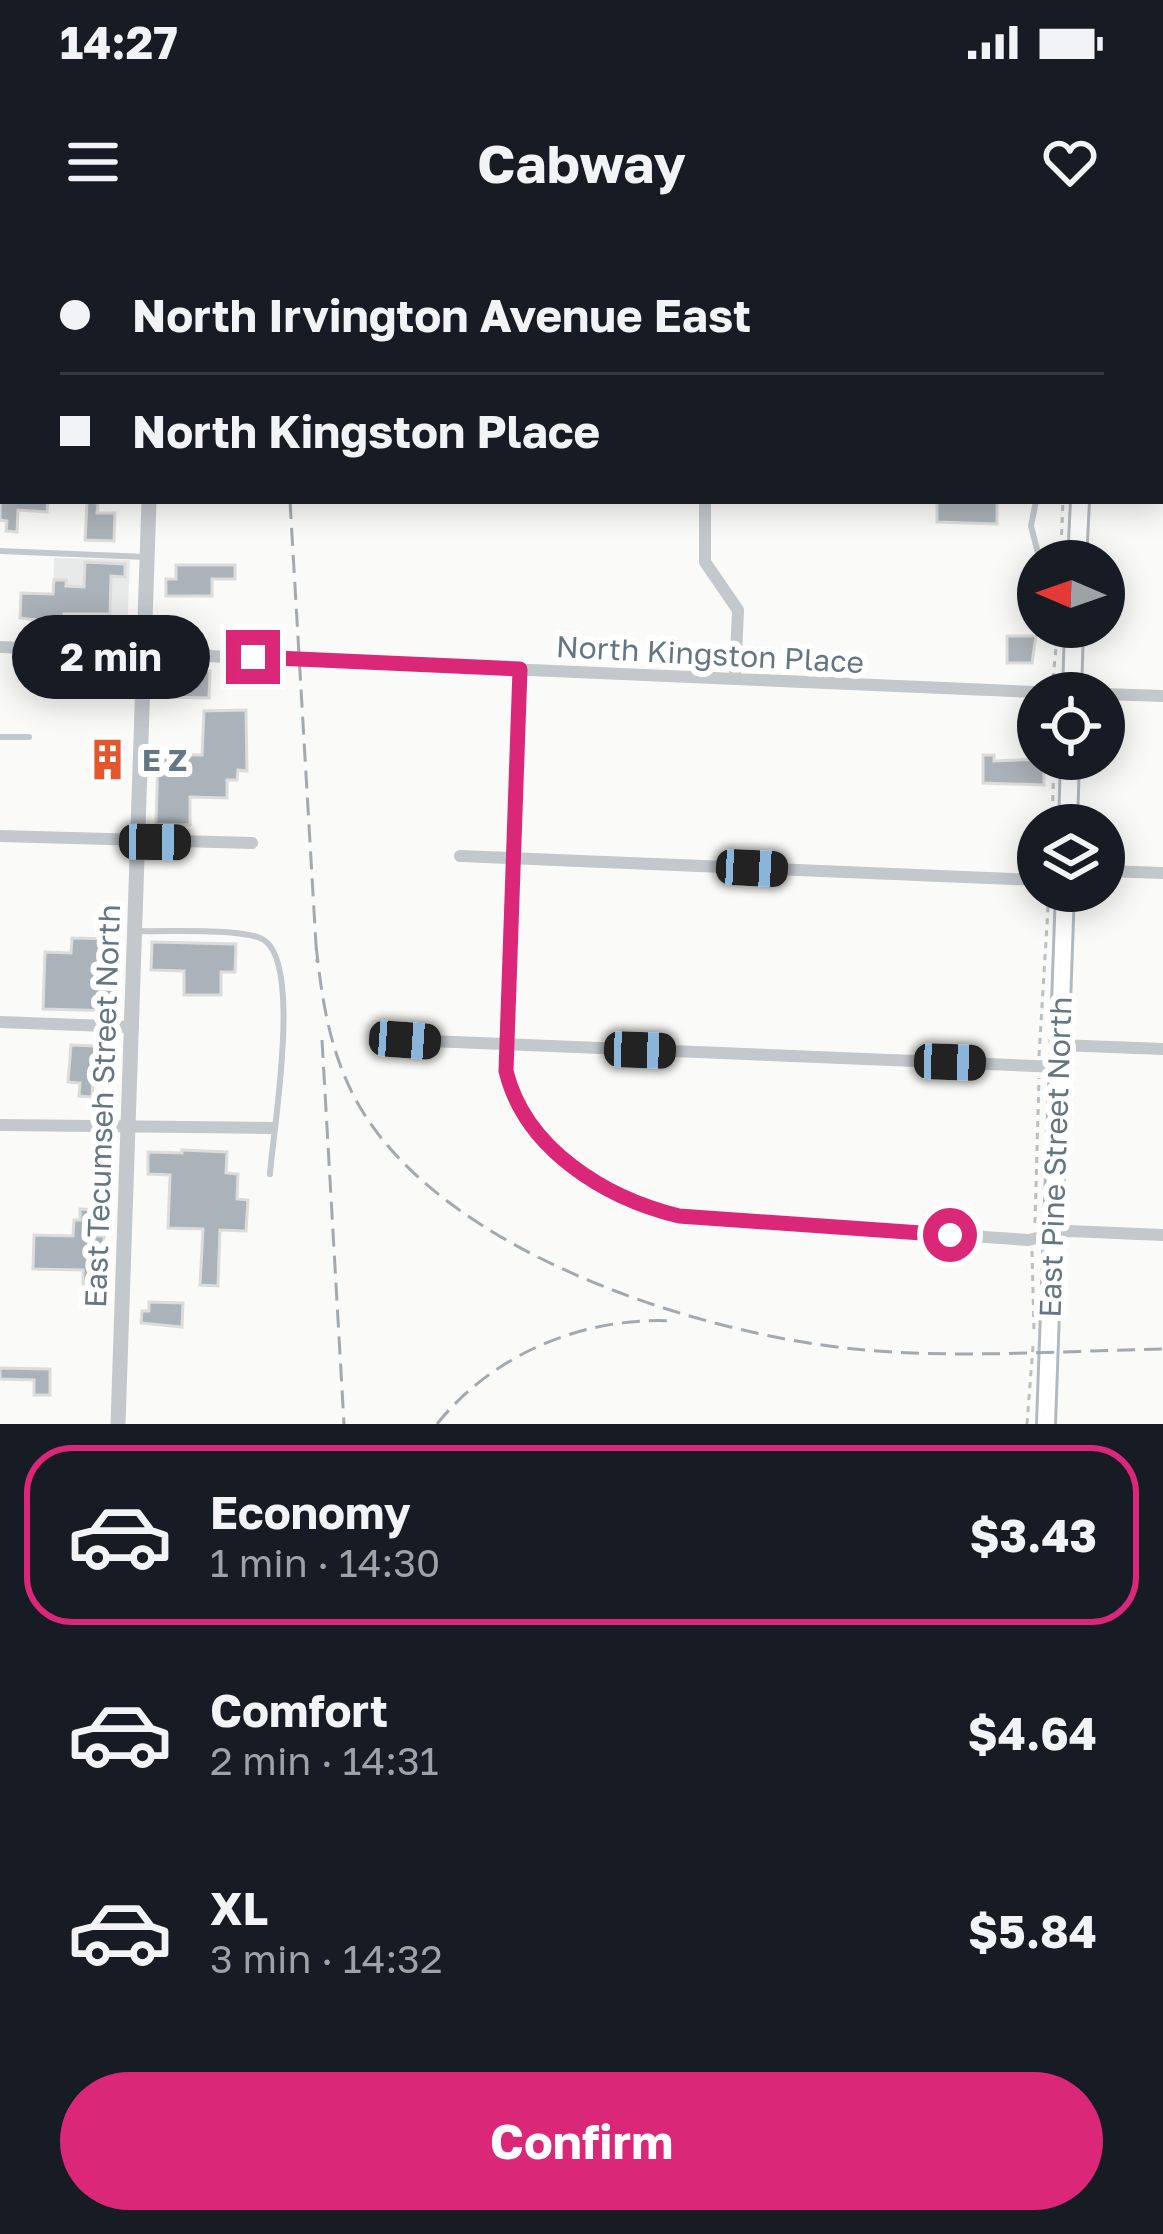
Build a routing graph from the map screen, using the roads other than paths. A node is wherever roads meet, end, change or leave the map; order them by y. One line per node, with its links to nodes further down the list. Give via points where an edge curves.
1 (149, 504): 8 (street, East Tecumseh Street North)
2 (705, 504): 12 (street, via 705,562 738,610)
3 (1035, 504): 5 (lane)
4 (1079, 504): 6 (main road)
5 (1035, 540)
6 (1074, 540)
7 (0, 551): 8 (lane)
8 (146, 557): 10 (street, East Tecumseh Street North)
9 (0, 647): 10 (street, North Kingston Place)
10 (144, 653): 11 (street, North Kingston Place); 19 (street, East Tecumseh Street North)
11 (520, 669): 12 (street, North Kingston Place); 22 (street)
12 (735, 679): 13 (street, North Kingston Place)
13 (1017, 691)
14 (1125, 695): 15 (street)
15 (1163, 696)
16 (0, 737): 17 (lane)
17 (29, 737)
18 (0, 836): 19 (street)
19 (137, 842): 20 (street); 27 (street, East Tecumseh Street North)
20 (252, 843)
21 (460, 856): 22 (street)
22 (514, 857): 25 (street); 32 (street)
23 (1125, 872): 24 (street)
24 (1163, 873)
25 (1017, 879)
26 (1065, 912): 31 (main road, East Pine Street North)
27 (135, 931): 29 (street, East Tecumseh Street North); 37 (lane, via 243,935 270,945 281,974 282,1091)
28 (0, 1022): 29 (street)
29 (133, 1027): 36 (street, East Tecumseh Street North)
30 (405, 1040): 32 (street)
31 (1060, 1045): 33 (street); 34 (main road, East Pine Street North)
32 (505, 1046): 34 (street); 39 (street, via 512,1095 538,1133 588,1180 654,1210 1032,1240)
33 (1163, 1048)
34 (1058, 1067): 39 (main road, East Pine Street North)
35 (0, 1125): 36 (street)
36 (129, 1126): 37 (street); 41 (street, East Tecumseh Street North)
37 (272, 1128): 38 (lane)
38 (270, 1174)
39 (1053, 1235): 40 (street); 42 (main road, East Pine Street North)
40 (1163, 1235)
41 (118, 1424)
42 (1046, 1424)

